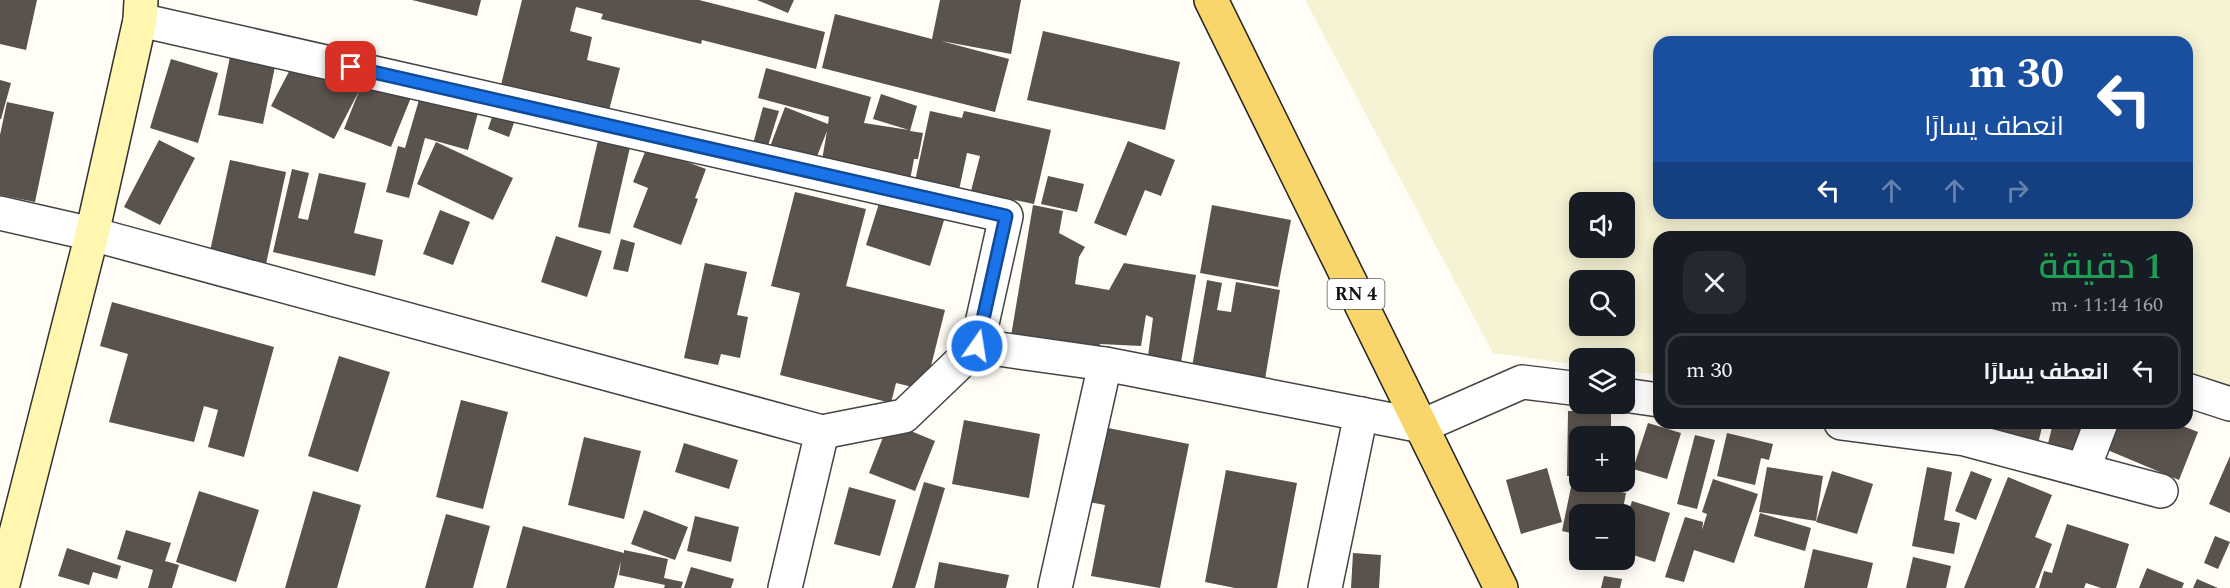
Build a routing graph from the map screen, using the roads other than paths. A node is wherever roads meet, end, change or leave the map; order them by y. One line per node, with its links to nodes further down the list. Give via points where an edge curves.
1 (1211, 0): 13 (main road, RN 4)
2 (141, 10): 4 (main road); 5 (street, via 1006,216)
3 (0, 213): 4 (street)
4 (92, 234): 16 (street); 19 (main road)
5 (977, 346): 6 (street); 16 (street, via 904,416)
6 (1105, 364): 12 (street); 21 (street)
7 (1569, 388): 13 (street, via 1522,382)
8 (2193, 392): 11 (street)
9 (1635, 397): 10 (street)
10 (1653, 399)
11 (2230, 404)
12 (1361, 414): 13 (street); 22 (street)
13 (1422, 426): 23 (main road, RN 4)
14 (1888, 429): 17 (street, via 1965,439)
15 (2100, 429): 17 (street)
16 (822, 432): 20 (street)
17 (2084, 471): 18 (street)
18 (2161, 491)
19 (2, 588)
20 (785, 588)
21 (1055, 588)
22 (1325, 588)
23 (1501, 588)

